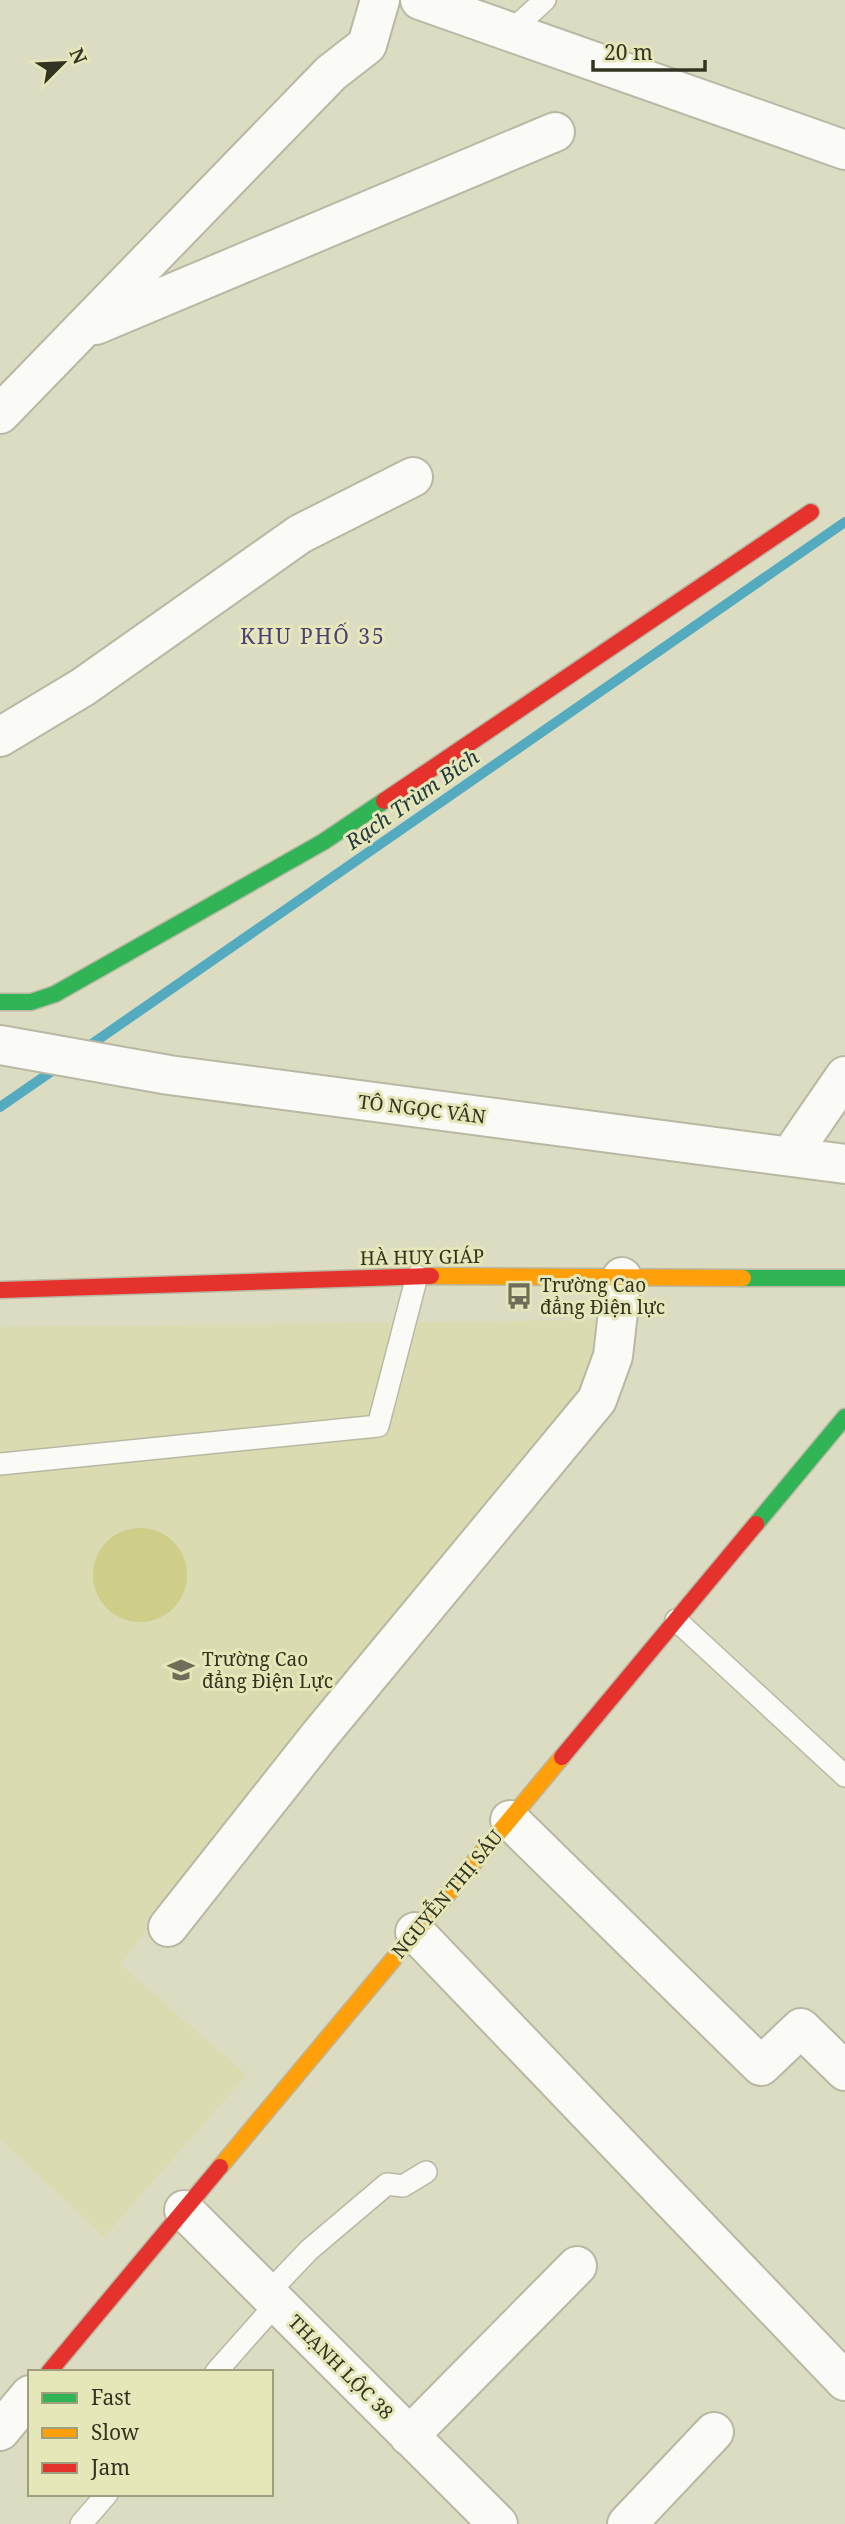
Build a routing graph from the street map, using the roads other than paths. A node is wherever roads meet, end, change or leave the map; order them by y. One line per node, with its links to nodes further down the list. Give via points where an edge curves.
1 (380, 0): 7 (street, via 367,45 331,73)
2 (420, 0): 4 (street)
3 (545, 0): 4 (lane)
4 (510, 32): 6 (street)
5 (555, 132): 7 (street)
6 (845, 150)
7 (80, 332): 8 (street)
8 (0, 414)
9 (413, 477): 11 (street, via 300,534 83,687)
10 (811, 512): 12 (street, via 323,842 55,994 31,1002)
11 (0, 737)
12 (0, 1002)
13 (0, 1045): 15 (street, TÔ NGỌC VÂN, via 169,1075)
14 (845, 1076): 15 (street)
15 (790, 1156): 16 (street, TÔ NGỌC VÂN)
16 (845, 1164)
17 (416, 1276): 18 (street, HÀ HUY GIÁP); 20 (street, HÀ HUY GIÁP); 22 (lane, via 378,1426)
18 (622, 1277): 19 (street, HÀ HUY GIÁP); 26 (street, via 613,1356 597,1400 327,1725)
19 (845, 1278)
20 (0, 1290)
21 (845, 1417): 23 (street, NGUYỄN THỊ SÁU)
22 (0, 1464)
23 (676, 1620): 24 (lane); 25 (street, NGUYỄN THỊ SÁU)
24 (845, 1776)
25 (510, 1820): 27 (street, NGUYỄN THỊ SÁU); 28 (street, via 761,2066 801,2028)
26 (167, 1927)
27 (415, 1933): 30 (street, NGUYỄN THỊ SÁU); 35 (street)
28 (845, 2071)
29 (426, 2172): 32 (lane, via 403,2186 387,2184 309,2250)
30 (184, 2210): 32 (street, THẠNH LỘC 38); 33 (street, NGUYỄN THỊ SÁU)
31 (578, 2266): 39 (street)
32 (272, 2298): 34 (lane); 39 (street, THẠNH LỘC 38)
33 (51, 2370)
34 (218, 2370)
35 (845, 2381)
36 (28, 2397): 37 (street)
37 (0, 2431)
38 (713, 2432): 43 (street)
39 (409, 2435): 42 (street, THẠNH LỘC 38)
40 (105, 2496): 41 (lane)
41 (81, 2524)
42 (498, 2524)
43 (626, 2524)

